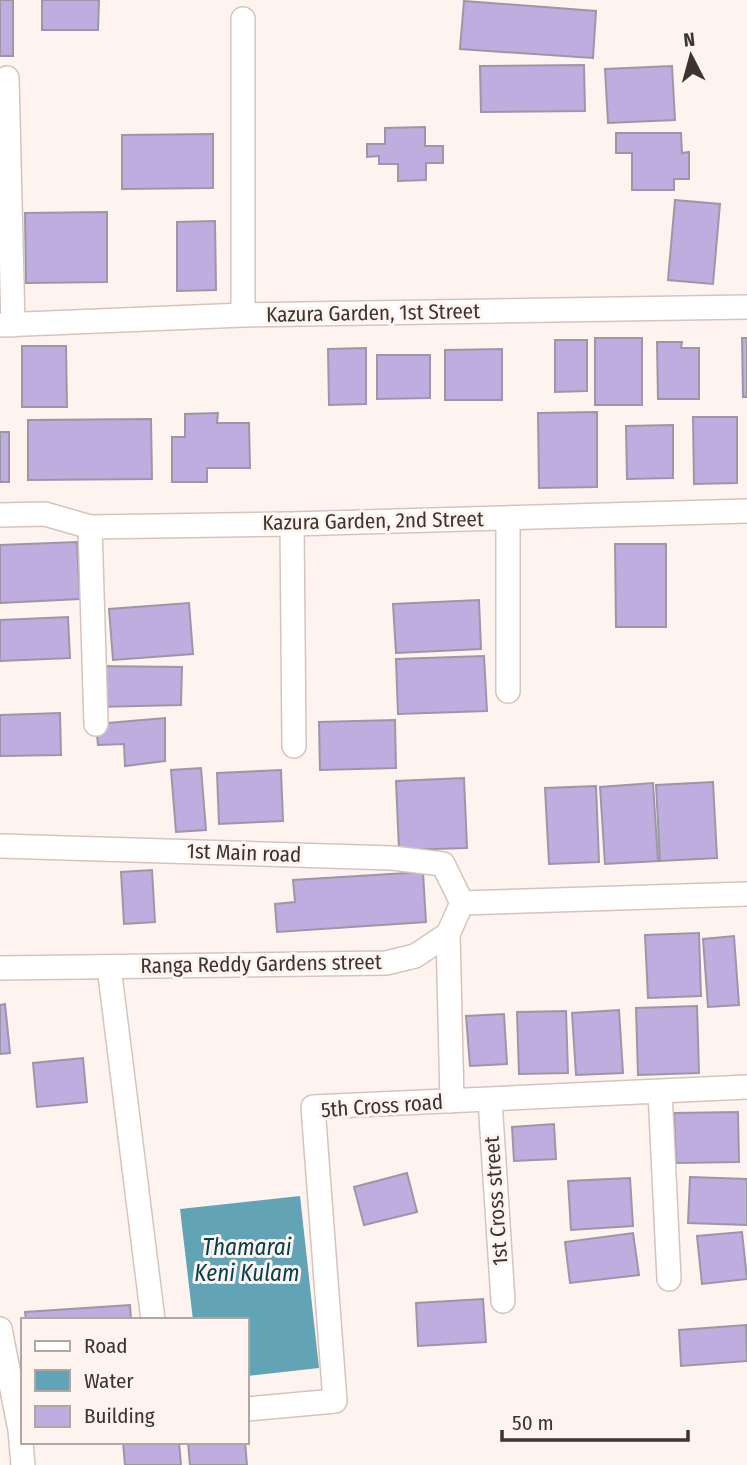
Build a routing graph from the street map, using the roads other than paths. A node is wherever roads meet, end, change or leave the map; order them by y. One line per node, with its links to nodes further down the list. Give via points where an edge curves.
1 (243, 19): 4 (street)
2 (7, 78): 5 (street)
3 (747, 307): 4 (street, Kazura Garden, 1st Street)
4 (243, 315): 5 (street, Kazura Garden, 1st Street)
5 (7, 325)
6 (747, 511): 8 (street, Kazura Garden, 2nd Street)
7 (0, 515): 10 (street, Kazura Garden, 2nd Street, via 46,514)
8 (508, 518): 9 (street, Kazura Garden, 2nd Street); 11 (street)
9 (292, 524): 10 (street, Kazura Garden, 2nd Street); 13 (street)
10 (90, 527): 12 (street)
11 (508, 691)
12 (96, 724)
13 (294, 746)
14 (0, 846): 16 (street, 1st Main road, via 392,858 443,864)
15 (747, 894): 16 (street)
16 (462, 903): 17 (street)
17 (448, 934): 18 (street, Ranga Reddy Gardens street, via 415,956 386,963); 23 (street)
18 (109, 967): 19 (street, Ranga Reddy Gardens street); 26 (street)
19 (0, 968)
20 (747, 1087): 21 (street, 5th Cross road)
21 (660, 1091): 22 (street, 5th Cross road); 24 (street)
22 (490, 1100): 23 (street, 5th Cross road); 25 (street, 1st Cross street)
23 (452, 1101): 28 (street, 5th Cross road, via 313,1107 335,1401)
24 (669, 1279)
25 (503, 1301)
26 (153, 1318)
27 (0, 1329): 29 (street)
28 (248, 1409)
29 (14, 1431): 30 (street)
30 (23, 1465)

